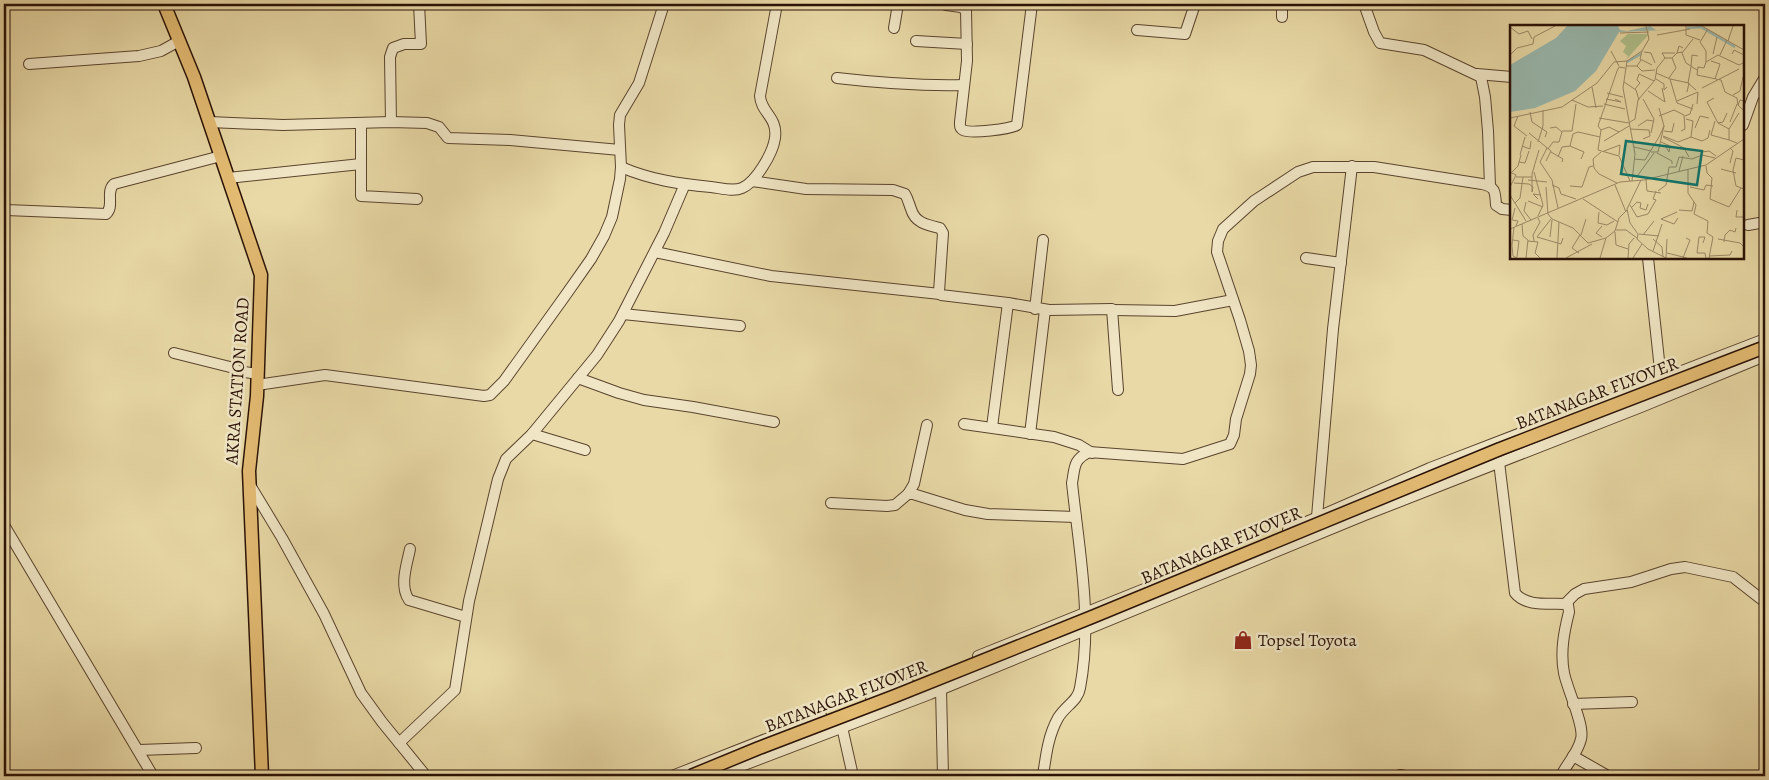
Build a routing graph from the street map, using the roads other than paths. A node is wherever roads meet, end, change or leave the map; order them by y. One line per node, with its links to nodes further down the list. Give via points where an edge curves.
1 (164, 4): 14 (main road, AKRA STATION ROAD)
2 (419, 4): 24 (street, via 420,44 393,48 390,57)
3 (664, 4): 27 (street, via 639,83 620,115)
4 (776, 4): 33 (street, via 760,96 774,122 775,139 766,162)
5 (898, 4): 12 (street)
6 (1032, 4): 22 (street, via 1017,125 963,130 960,122)
7 (1195, 4): 13 (street, via 1185,34)
8 (1282, 4): 11 (street)
9 (1364, 4): 18 (street, via 1380,43 1424,50)
10 (946, 5): 16 (street, via 966,10)
11 (1282, 17)
12 (894, 28)
13 (1137, 30)
14 (179, 41): 17 (street, via 161,51 139,56); 23 (main road, AKRA STATION ROAD)
15 (916, 41): 16 (street)
16 (967, 44): 22 (street)
17 (29, 64)
18 (1477, 74): 19 (street); 35 (street, via 1485,97)
19 (1510, 76)
20 (1765, 77): 25 (street)
21 (837, 78): 22 (street, via 928,86)
22 (964, 85)
23 (209, 122): 26 (street, via 283,125); 28 (main road, AKRA STATION ROAD)
24 (391, 122): 26 (street); 27 (street, via 434,124 448,138)
25 (1744, 122)
26 (361, 123): 29 (street)
27 (620, 150): 31 (street)
28 (221, 156): 32 (main road, AKRA STATION ROAD); 37 (street, via 114,184 110,190 111,208 106,214)
29 (361, 164): 32 (street); 36 (street, via 361,196)
30 (1352, 166): 35 (street); 45 (street); 47 (street, via 1313,167 1298,172 1254,200 1223,229 1217,252)
31 (622, 167): 34 (street, via 663,181); 58 (street, via 612,217 591,259 504,381 490,395 325,375)
32 (228, 178): 58 (main road, AKRA STATION ROAD, via 261,275)
33 (752, 181): 34 (street, via 740,189); 46 (street, via 806,189 893,190 905,194 918,221 940,228 943,233)
34 (684, 184): 42 (street)
35 (1490, 186): 38 (street, via 1495,190 1496,205)
36 (417, 199)
37 (6, 210)
38 (1510, 210)
39 (1765, 222): 40 (street)
40 (1748, 224)
41 (1043, 240): 49 (street)
42 (655, 252): 46 (street, via 771,276); 51 (street)
43 (1306, 258): 45 (street)
44 (1648, 259): 59 (street)
45 (1341, 263): 74 (street)
46 (940, 294): 48 (street)
47 (1233, 300): 50 (street, via 1175,311); 68 (street, via 1251,365 1230,444 1184,459)
48 (1008, 303): 49 (street); 64 (street)
49 (1040, 310): 50 (street); 66 (street)
50 (1113, 310): 60 (street)
51 (623, 314): 52 (street); 57 (street)
52 (740, 326)
53 (1765, 339): 59 (street)
54 (1765, 347): 95 (main road, BATANAGAR FLYOVER, bridge, via 1500,449 1092,618)
55 (174, 353): 58 (street, via 234,368)
56 (1765, 356): 69 (street)
57 (578, 378): 61 (street, via 644,400); 65 (street)
58 (258, 379): 70 (main road, AKRA STATION ROAD)
59 (1661, 379): 74 (street, via 1430,468)
60 (1118, 390)
61 (774, 422)
62 (927, 424): 71 (street, via 914,484)
63 (964, 424): 64 (street)
64 (992, 427): 66 (street)
65 (532, 434): 67 (street); 80 (street, via 506,458 502,467)
66 (1030, 434): 68 (street, via 1054,437)
67 (586, 450)
68 (1092, 453): 73 (street, via 1081,456 1076,462 1072,482)
69 (1499, 462): 78 (street, via 1515,593 1530,602); 81 (street)
70 (249, 484): 86 (street, via 324,614 361,693); 92 (main road, AKRA STATION ROAD)
71 (908, 494): 72 (street, via 895,505 887,506); 73 (street, via 988,514)
72 (831, 503)
73 (1076, 517): 79 (street)
74 (1317, 517): 79 (street)
75 (4, 524): 88 (street)
76 (410, 549): 80 (street, via 404,594 409,600)
77 (1765, 602): 78 (street, via 1733,577 1685,567 1631,582 1584,589)
78 (1565, 604): 84 (street, via 1569,612 1562,640 1564,671)
79 (1086, 612): 81 (street); 94 (street)
80 (466, 617): 86 (street, via 455,690)
81 (1085, 630): 82 (street); 98 (street, via 1080,689 1051,732)
82 (941, 689): 85 (street); 97 (street)
83 (1632, 702): 84 (street)
84 (1573, 704): 89 (street, via 1582,727 1582,738)
85 (842, 727): 90 (street); 96 (street)
86 (399, 743): 93 (street)
87 (196, 748): 88 (street)
88 (138, 750): 91 (street)
89 (1573, 756): 99 (street); 100 (street)
90 (722, 775)
91 (153, 776)
92 (262, 776)
93 (426, 776)
94 (672, 776)
95 (691, 776)
96 (853, 776)
97 (943, 776)
98 (1043, 776)
99 (1561, 776)
100 (1608, 776)

